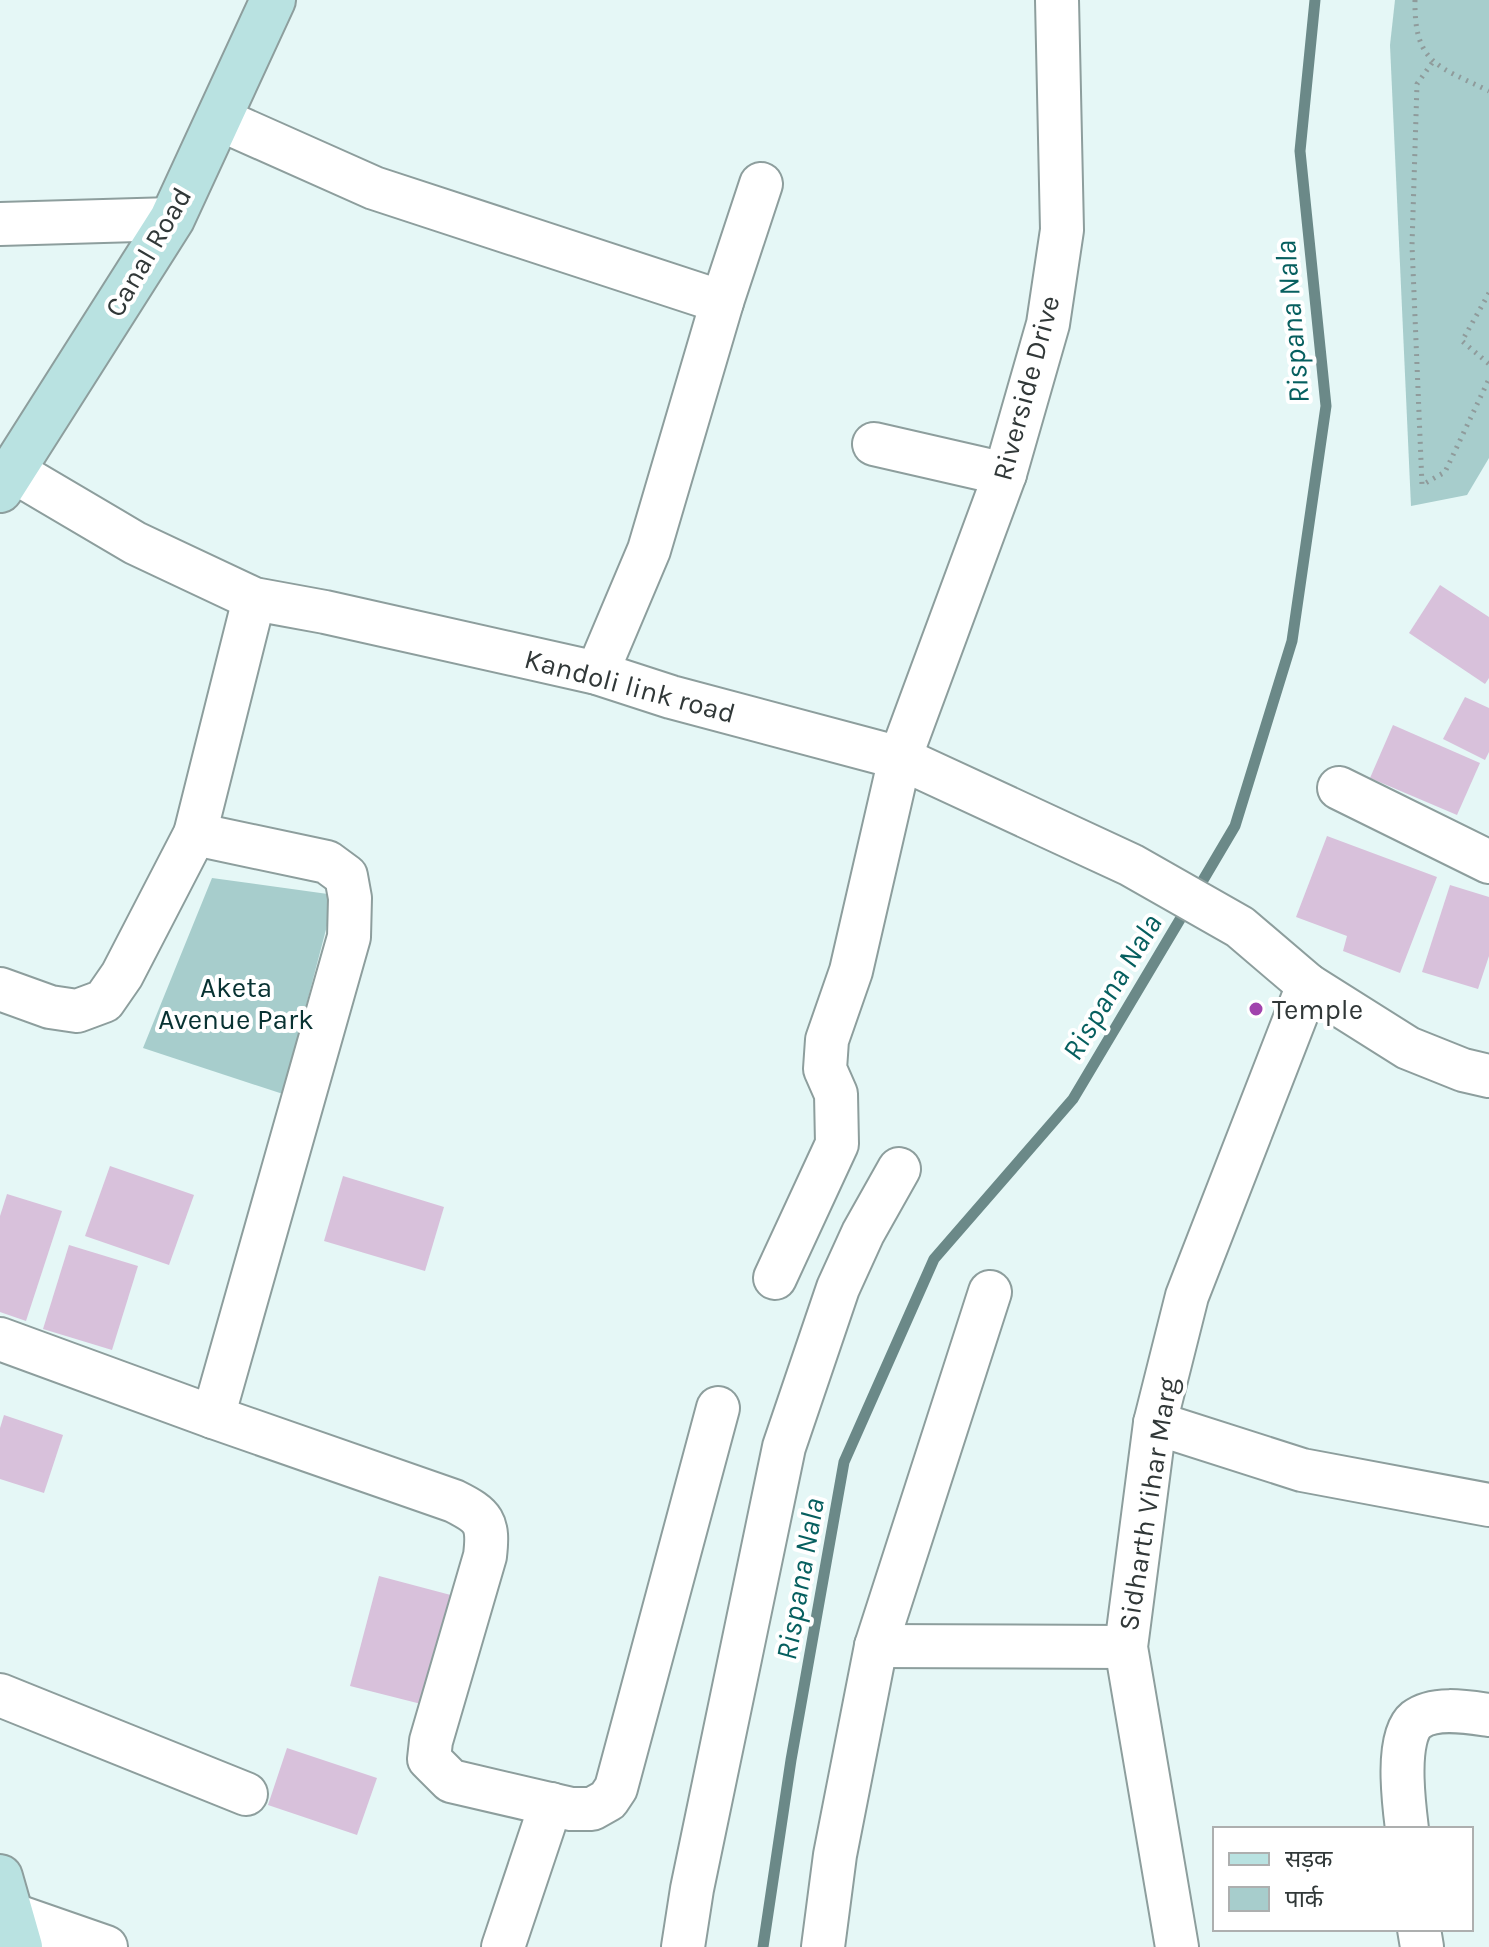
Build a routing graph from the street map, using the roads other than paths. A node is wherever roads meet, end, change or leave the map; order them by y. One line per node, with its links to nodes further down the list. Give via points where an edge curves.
1 (273, 0): 3 (street, Canal Road)
2 (1057, 0): 9 (street, Riverside Drive, via 1062,230 1048,324)
3 (219, 119): 5 (street, Canal Road); 7 (street, via 374,188)
4 (761, 184): 7 (street)
5 (172, 219): 6 (street); 10 (street, Canal Road)
6 (0, 224)
7 (722, 302): 12 (street, via 649,550)
8 (874, 444): 9 (street)
9 (1005, 474): 13 (street, Riverside Drive)
10 (7, 481): 11 (street, Kandoli link road)
11 (254, 599): 12 (street, Kandoli link road); 15 (street)
12 (597, 673): 13 (street, Kandoli link road)
13 (900, 758): 17 (street, Kandoli link road, via 1131,865 1240,927); 21 (street, Riverside Drive, via 851,971 827,1040 825,1069 836,1094 837,1144)
14 (1339, 788): 16 (street)
15 (195, 834): 18 (street, via 104,1001 77,1011); 25 (street, via 327,862 346,876 350,898 349,937)
16 (1489, 862)
17 (1308, 985): 19 (street, via 1408,1048); 26 (street, Sidharth Vihar Marg, via 1187,1296)
18 (0, 989)
19 (1489, 1076)
20 (899, 1169): 38 (street, via 838,1288 784,1447)
21 (775, 1278)
22 (990, 1292): 28 (street)
23 (0, 1339): 25 (street)
24 (718, 1408): 33 (street, via 616,1788 592,1809)
25 (213, 1417): 33 (street, via 454,1501 484,1522 485,1556 429,1759 451,1781)
26 (1155, 1423): 27 (street, via 1302,1470); 29 (street, Sidharth Vihar Marg)
27 (1489, 1505)
28 (876, 1646): 29 (street); 39 (street, via 835,1855)
29 (1126, 1647): 40 (street, Sidharth Vihar Marg)
30 (0, 1695): 32 (street)
31 (1489, 1715): 34 (street, via 1432,1713 1416,1720 1405,1739)
32 (246, 1794)
33 (551, 1804): 37 (street)
34 (1407, 1827)
35 (10, 1913): 36 (street)
36 (106, 1947)
37 (503, 1947)
38 (683, 1947)
39 (823, 1947)
40 (1177, 1947)

